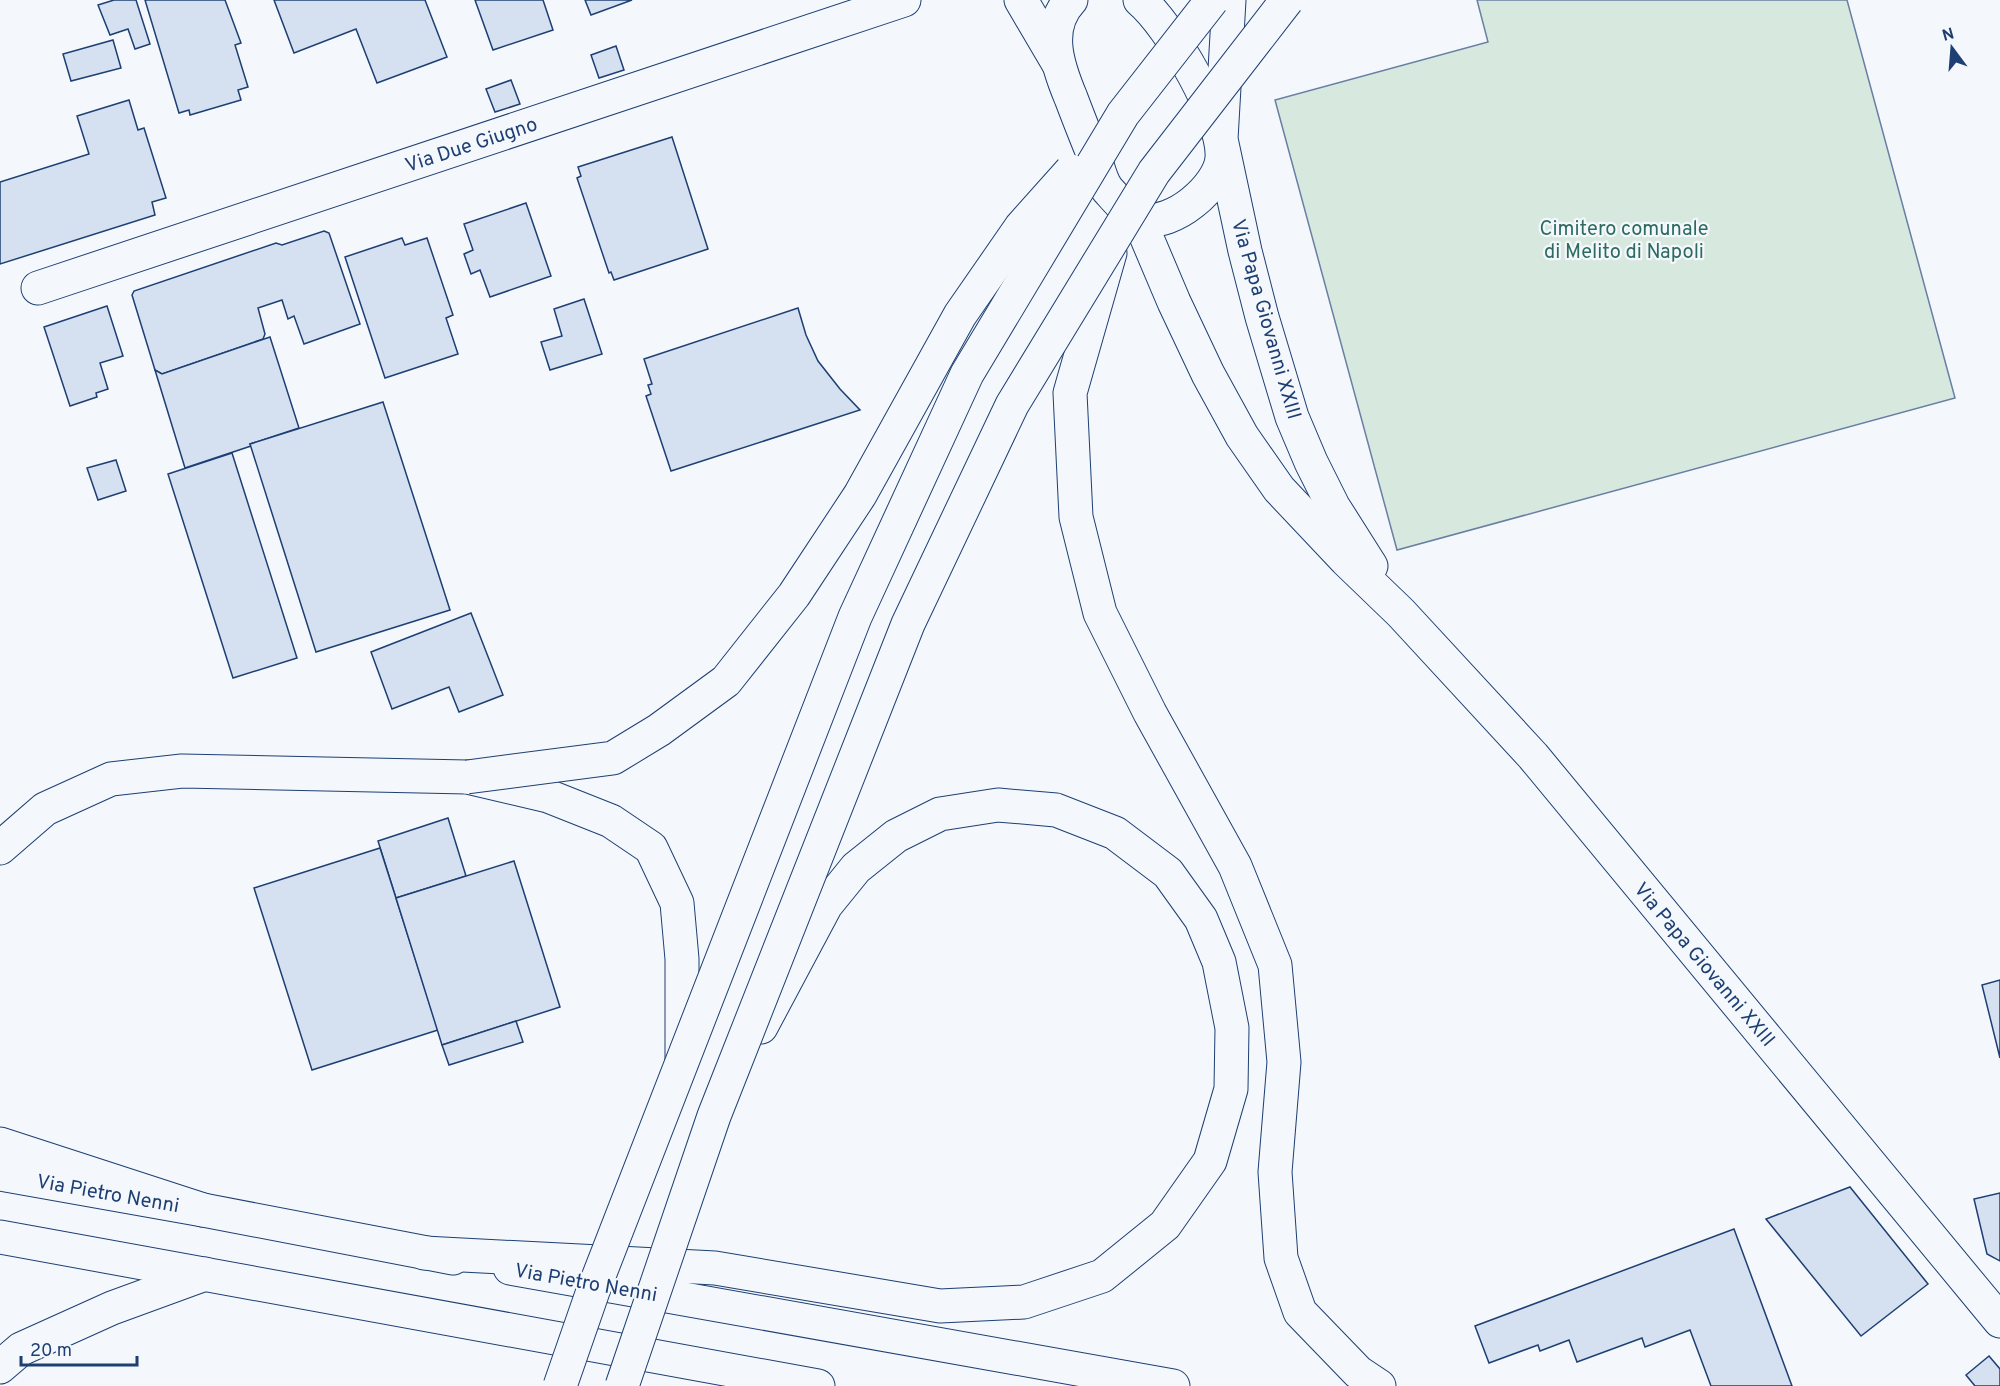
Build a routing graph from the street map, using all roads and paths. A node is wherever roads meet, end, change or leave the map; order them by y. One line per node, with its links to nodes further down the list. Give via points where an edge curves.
1 (904, 0): 12 (main road, Via Due Giugno)
2 (1021, 0): 8 (main road)
3 (1071, 0): 8 (main road, via 1065,6 1054,41)
4 (1140, 0): 10 (main road, via 1172,36 1215,117)
5 (1212, 0): 9 (main road, bridge)
6 (1229, 0): 10 (main road, Via Papa Giovanni XXIII)
7 (1287, 0): 11 (main road, bridge, via 1154,172)
8 (1059, 64): 11 (main road, via 1106,188 1131,214)
9 (1123, 114): 14 (main road, bridge, via 1021,227 960,315 860,495 794,595 726,681 613,758); 16 (main road, bridge, via 967,374 855,617)
10 (1221, 139): 11 (main road, via 1222,160 1217,177 1206,191 1170,217); 13 (main road, Via Papa Giovanni XXIII, via 1245,250 1292,417 1333,506)
11 (1126, 227): 13 (main road, Via Papa Giovanni XXIII, via 1174,302 1242,436 1279,489); 17 (main road, bridge, via 1012,405 908,624); 30 (main road, bridge, via 1070,393 1076,517 1100,613 1235,866 1275,965 1284,1062 1275,1172 1281,1258 1300,1312 1358,1372)
12 (38, 288)
13 (1401, 613): 24 (main road, Via Papa Giovanni XXIII, via 1533,756)
14 (467, 777): 15 (main road, via 182,771 111,779 45,809); 16 (main road, bridge, via 548,796 611,821 651,848 677,903 682,958)
15 (0, 848)
16 (682, 1063): 26 (main road, bridge, via 592,1292)
17 (714, 1116): 22 (main road, bridge, via 826,905 856,868 896,836 940,814 998,805 1056,810 1115,833 1168,873 1201,919 1219,962 1232,1028 1231,1089 1210,1161 1165,1225 1102,1276 1024,1302 940,1306 715,1268); 27 (main road, bridge)
18 (0, 1144): 20 (main road)
19 (0, 1174): 20 (main road, Via Pietro Nenni)
20 (203, 1210): 22 (main road, Via Pietro Nenni)
21 (0, 1237): 23 (main road)
22 (424, 1253): 29 (main road, Via Pietro Nenni)
23 (205, 1274): 25 (main road, via 102,1312 21,1349); 28 (main road)
24 (2000, 1322)
25 (0, 1367)
26 (560, 1386)
27 (622, 1386)
28 (818, 1386)
29 (1173, 1386)
30 (1379, 1386)

